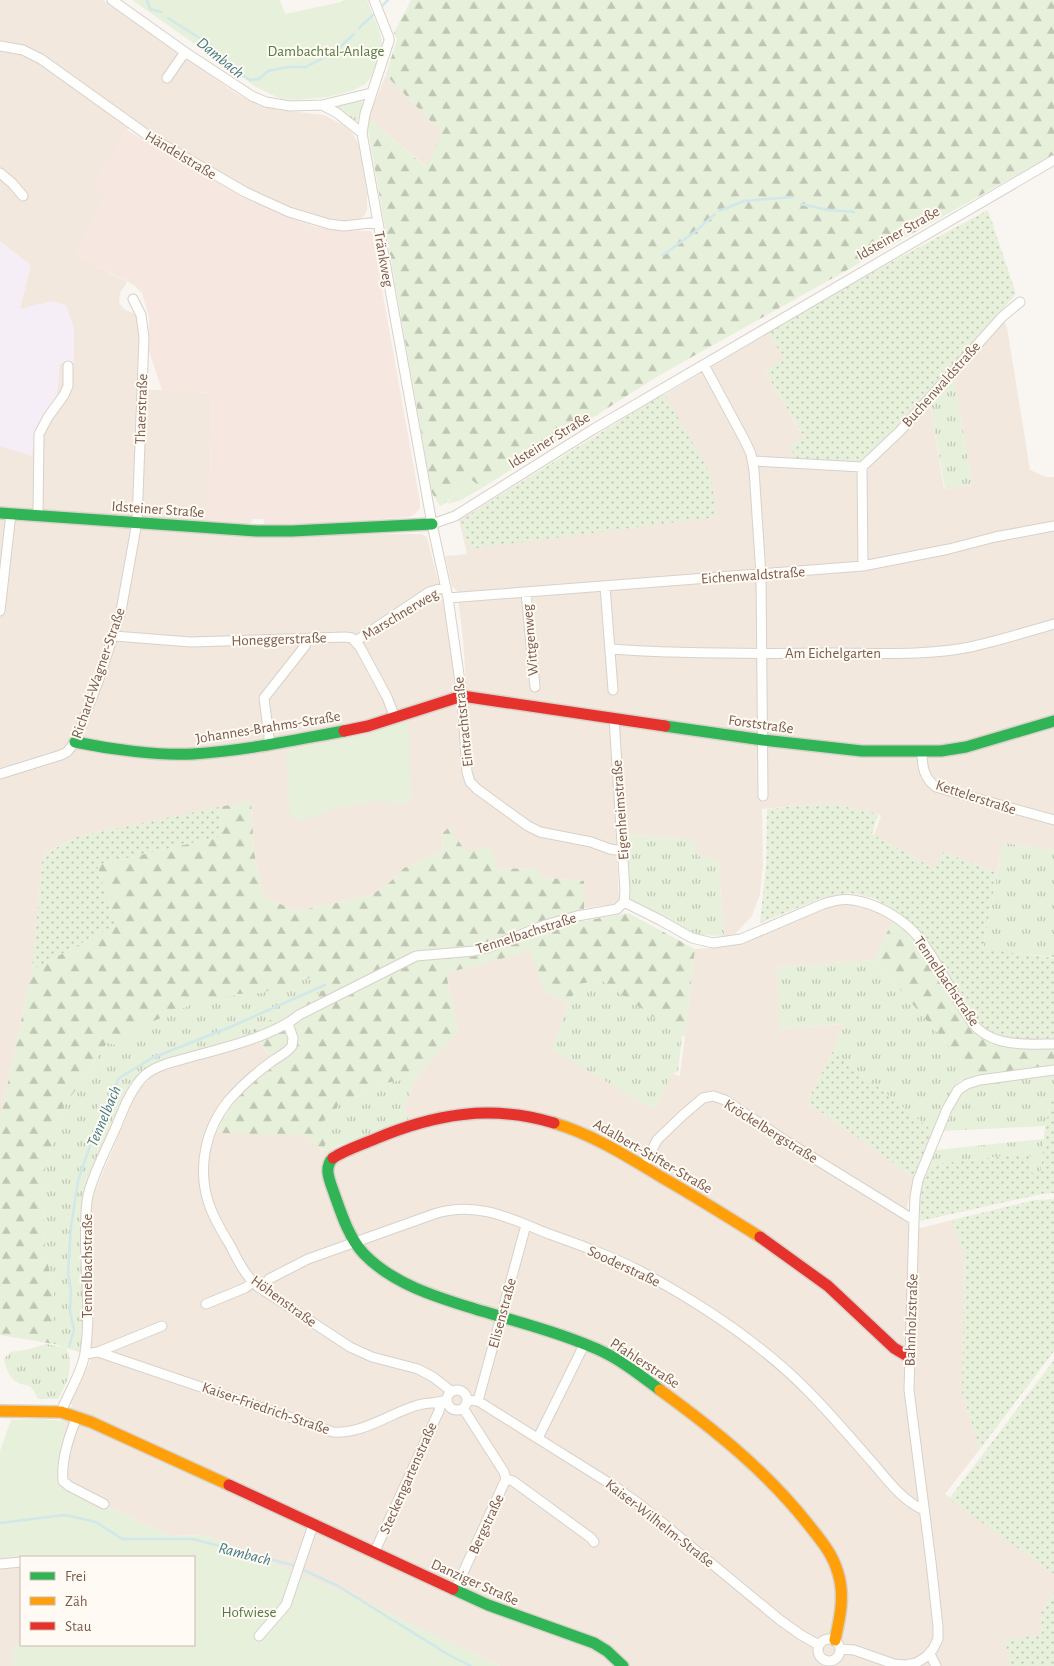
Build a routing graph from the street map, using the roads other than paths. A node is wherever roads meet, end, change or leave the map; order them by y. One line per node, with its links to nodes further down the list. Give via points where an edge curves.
1 (112, 0): 4 (street)
2 (374, 0): 6 (street, Tränkweg, via 389,42)
3 (0, 46): 12 (street, Händelstraße, via 23,50 41,59 150,138 253,196 289,212 329,224 344,226)
4 (185, 52): 5 (street); 7 (street, via 238,88 266,102)
5 (167, 78)
6 (372, 93): 7 (street); 8 (street, Tränkweg)
7 (322, 106): 8 (street, via 337,113)
8 (362, 133): 12 (street, Tränkweg)
9 (1054, 160): 15 (street, Idsteiner Straße)
10 (0, 173): 11 (street)
11 (23, 196)
12 (378, 222): 22 (street, Tränkweg)
13 (133, 299): 21 (street, Thaerstraße, via 142,315 144,338)
14 (1020, 302): 18 (street, Buchenwaldstraße, via 996,324 900,431)
15 (704, 365): 17 (street); 22 (street, Idsteiner Straße, via 455,516)
16 (68, 366): 20 (street, via 68,386 39,434)
17 (753, 461): 18 (street); 25 (street)
18 (862, 467): 24 (street)
19 (6, 513): 20 (street, Idsteiner Straße); 30 (street)
20 (38, 515): 21 (street, Idsteiner Straße)
21 (137, 522): 22 (street, Idsteiner Straße, via 292,532); 32 (street, Richard-Wagner-Straße)
22 (432, 524): 27 (street, Eintrachtstraße)
23 (1054, 526): 24 (street, Eichenwaldstraße)
24 (863, 566): 25 (street, Eichenwaldstraße)
25 (761, 575): 26 (street, Eichenwaldstraße); 36 (street)
26 (605, 586): 28 (street, Eichenwaldstraße); 35 (street)
27 (446, 587): 29 (street, Eintrachtstraße); 34 (street, Marschnerweg, via 430,592)
28 (526, 592): 29 (street, Eichenwaldstraße); 37 (street, Wittgenweg)
29 (448, 598): 39 (street, Eintrachtstraße)
30 (0, 611)
31 (1054, 624): 36 (street, Am Eichelgarten, via 969,647 940,651)
32 (114, 636): 33 (street, Honeggerstraße, via 191,642); 44 (street, Richard-Wagner-Straße)
33 (308, 638): 34 (street, Honeggerstraße, via 345,636); 45 (street, via 264,698)
34 (356, 641): 40 (street)
35 (610, 649): 36 (street, Am Eichelgarten); 38 (street)
36 (762, 654): 43 (street)
37 (535, 687)
38 (613, 690)
39 (462, 696): 40 (street, Johannes-Brahms-Straße); 41 (street, Forststraße); 50 (street, Eintrachtstraße, via 467,772 477,789 540,832)
40 (395, 718): 45 (street, Johannes-Brahms-Straße)
41 (614, 718): 43 (street, Forststraße); 50 (street, Eigenheimstraße)
42 (1054, 721): 46 (street, Forststraße, via 966,747)
43 (763, 740): 46 (street, Forststraße, via 862,751); 48 (street)
44 (75, 742): 45 (street, Johannes-Brahms-Straße, via 191,754); 47 (street, Richard-Wagner-Straße, via 60,755)
45 (270, 745)
46 (922, 752): 49 (street, Kettelerstraße, via 924,774 936,787)
47 (0, 774)
48 (763, 796)
49 (1054, 820)
50 (622, 851): 51 (street, Eigenheimstraße)
51 (624, 902): 52 (street, Tennelbachstraße, via 617,909 545,925 490,948 416,956); 53 (street, Tennelbachstraße, via 692,938 714,943 742,939 830,902 851,899 872,905 895,916 920,938 978,1029 1000,1041)
52 (288, 1024): 60 (street, Höhenstraße, via 292,1046 227,1102 213,1126 204,1158 206,1192 213,1214); 67 (street, Tennelbachstraße, via 159,1067 137,1084 98,1168 88,1200)
53 (1054, 1044)
54 (1054, 1070): 57 (street, Bahnholzstraße, via 980,1080 958,1090 918,1180)
55 (339, 1154): 56 (street, Adalbert-Stifter-Straße, via 424,1121 457,1114 489,1113 535,1118 564,1126); 59 (street, Pfahlerstraße, via 329,1161 327,1173)
56 (644, 1166): 57 (street, Kröckelbergstraße, via 658,1140 704,1098 713,1096); 68 (street, Adalbert-Stifter-Straße, via 760,1237 820,1280 897,1351)
57 (914, 1220): 68 (street, Bahnholzstraße)
58 (526, 1225): 59 (street, Sooderstraße, via 483,1210 457,1208); 63 (street, Elisenstraße); 79 (street, Sooderstraße, via 639,1270 746,1338 806,1389 906,1500)
59 (355, 1242): 61 (street, Sooderstraße, via 296,1264 269,1279); 63 (street, Pfahlerstraße, via 373,1262 411,1286)
60 (253, 1282): 61 (street, Höhenstraße); 62 (street)
61 (262, 1289): 69 (street, Höhenstraße, via 350,1347 372,1357 418,1369)
62 (206, 1304)
63 (501, 1317): 65 (street, Pfahlerstraße); 71 (street, Elisenstraße)
64 (162, 1326): 66 (street)
65 (584, 1344): 76 (street); 88 (street, Pfahlerstraße, via 624,1364 707,1423 753,1462 790,1501 833,1558 838,1573 842,1609)
66 (98, 1352): 67 (street, Kaiser-Friedrich-Straße); 70 (street, Kaiser-Friedrich-Straße, via 333,1432 358,1429 414,1406)
67 (85, 1354): 74 (street, Tennelbachstraße)
68 (909, 1357): 79 (street, Bahnholzstraße, via 909,1390)
69 (451, 1391): 70 (street); 72 (street, via 462,1392)
70 (444, 1401): 72 (street, via 455,1410); 82 (street, Steckengartenstraße)
71 (478, 1401): 72 (street, Kaiser-Wilhelm-Straße); 76 (street, Kaiser-Wilhelm-Straße)
72 (465, 1404): 77 (street, Bergstraße)
73 (0, 1411): 74 (street, Danziger Straße)
74 (61, 1412): 75 (street, Danziger Straße)
75 (77, 1417): 78 (street, via 62,1472 63,1481); 80 (street, Danziger Straße)
76 (538, 1438): 87 (street, Kaiser-Wilhelm-Straße, via 642,1506 785,1624)
77 (506, 1479): 81 (street); 85 (street, Bergstraße)
78 (104, 1504)
79 (924, 1510): 89 (street, Bahnholzstraße, via 938,1628 938,1639)
80 (313, 1525): 82 (street, Danziger Straße); 86 (street, via 286,1605)
81 (594, 1542)
82 (374, 1553): 85 (street, Danziger Straße)
83 (20, 1562): 84 (street)
84 (0, 1564)
85 (455, 1590): 91 (street, Danziger Straße, via 508,1613 594,1643)
86 (259, 1636)
87 (819, 1645): 88 (street, via 830,1639); 90 (street, via 820,1656)
88 (837, 1645): 89 (street, via 899,1665 916,1663); 90 (street, via 838,1656)
89 (930, 1654): 92 (street)
90 (831, 1663)
91 (624, 1666)
92 (936, 1666)

